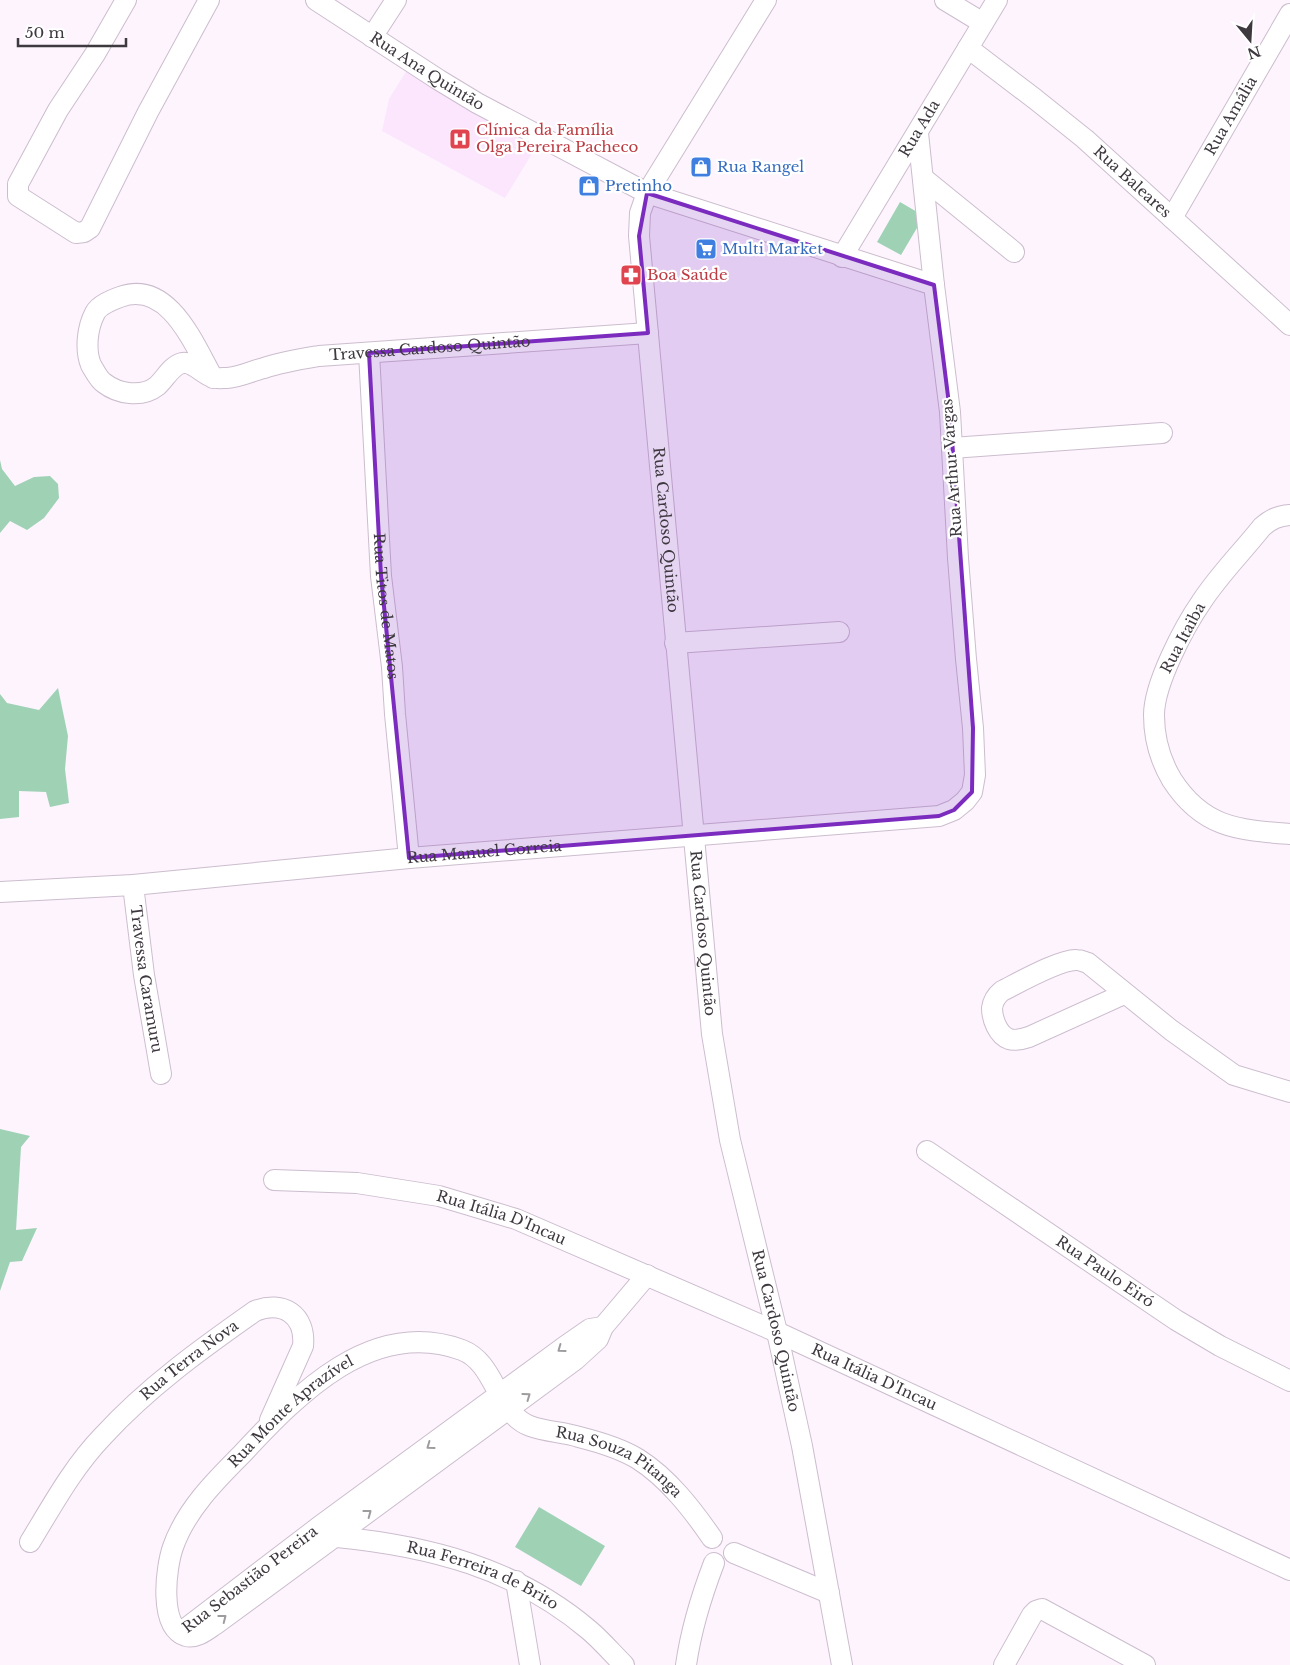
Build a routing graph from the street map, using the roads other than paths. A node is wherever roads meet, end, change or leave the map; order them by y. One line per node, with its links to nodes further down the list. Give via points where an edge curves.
1 (126, 0): 2 (street, via 58,110 18,184 18,196 76,233 90,228)
2 (209, 0)
3 (316, 0): 10 (street, Rua Ana Quintão)
4 (396, 0): 10 (street)
5 (766, 0): 14 (street, Rua Cardoso Quintão)
6 (945, 0): 9 (street)
7 (997, 0): 9 (street, Rua Ada)
8 (1290, 14): 15 (street, Rua Amália)
9 (983, 23): 11 (street, Rua Ada)
10 (372, 37): 14 (street, Rua Ana Quintão, via 477,103)
11 (968, 48): 12 (street, Rua Ada); 15 (street, Rua Baleares, via 1085,139)
12 (918, 133): 13 (street, Rua Arthur Vargas); 17 (street, Rua Ada)
13 (922, 178): 16 (street); 18 (street, Rua Arthur Vargas)
14 (647, 193): 17 (street, Rua Ana Quintão); 20 (street, Rua Cardoso Quintão, via 640,213 639,236)
15 (1172, 218): 19 (street, Rua Baleares)
16 (1014, 252)
17 (842, 257): 18 (street, Rua Ana Quintão)
18 (934, 285): 24 (street, Rua Arthur Vargas)
19 (1290, 325)
20 (648, 333): 21 (street, Travessa Cardoso Quintão); 27 (street, Rua Cardoso Quintão)
21 (370, 353): 22 (street, Travessa Cardoso Quintão, via 319,356 262,368 246,375); 31 (street, Rua Titos de Matos, via 381,576)
22 (213, 378): 22 (street, via 183,363 156,387 139,393 124,393 102,383 87,355 88,335 95,312 110,301 129,294 150,297 167,305 178,317)
23 (1162, 433): 24 (street)
24 (952, 448): 28 (street, Rua Arthur Vargas, via 975,775 972,792)
25 (1290, 515): 29 (street, Rua Itaiba, via 1270,520 1202,601 1161,680 1154,714 1155,738 1163,765 1179,791 1196,808 1211,820 1232,827)
26 (839, 632): 27 (street)
27 (675, 643): 30 (street, Rua Cardoso Quintão)
28 (965, 801): 30 (street, Rua Manuel Correia, via 939,816)
29 (1290, 834)
30 (693, 837): 31 (street, Rua Manuel Correia); 40 (street, Rua Cardoso Quintão, via 712,1034 730,1140)
31 (409, 858): 32 (street, Rua Manuel Correia)
32 (133, 885): 33 (street, Rua Manuel Correia); 35 (street, Travessa Caramuru)
33 (0, 892)
34 (1124, 994): 34 (street, via 1088,963 1074,960 1002,991 992,1008 999,1031 1008,1039 1020,1040); 36 (street, via 1234,1075)
35 (161, 1074)
36 (1290, 1092)
37 (928, 1151): 41 (street, Rua Paulo Eiró, via 1176,1320)
38 (274, 1180): 39 (street, Rua Itália D'Incau, via 356,1183 438,1196 516,1219)
39 (647, 1275): 40 (street, Rua Itália D'Incau); 42 (street, Rua Sebastião Pereira, via 603,1327 590,1348)
40 (777, 1332): 49 (street, Rua Itália D'Incau); 51 (street, Rua Cardoso Quintão)
41 (1290, 1380)
42 (504, 1402): 43 (street, Rua Monte Aprazível, via 479,1362 464,1351 442,1344 411,1342 383,1347 334,1370); 44 (street, Rua Sebastião Pereira, via 467,1439); 45 (street, Rua Souza Pitanga, via 520,1420 531,1426 613,1447 638,1460 663,1479 696,1514)
43 (268, 1426): 46 (street, Rua Terra Nova, via 303,1346 304,1334 294,1316 277,1306 255,1311 144,1394 101,1437 77,1468); 52 (street, Rua Monte Aprazível, via 196,1505 173,1547 166,1598 172,1620)
44 (328, 1531): 50 (street, Rua Ferreira de Brito, via 432,1552 483,1567); 52 (street, Rua Sebastião Pereira, via 201,1634 186,1636)
45 (712, 1538): 47 (street, via 728,1538); 48 (street, via 705,1552)
46 (30, 1542)
47 (734, 1553): 48 (street, via 726,1563); 51 (street)
48 (714, 1563): 55 (street, via 696,1614)
49 (1290, 1570)
50 (516, 1582): 53 (street); 54 (street, Rua Ferreira de Brito, via 555,1604 590,1630)
51 (829, 1593): 56 (street, Rua Cardoso Quintão)
52 (180, 1632)
53 (530, 1665)
54 (624, 1665)
55 (686, 1665)
56 (842, 1665)
57 (1004, 1665): 58 (street, via 1032,1615 1042,1609)
58 (1145, 1665)

